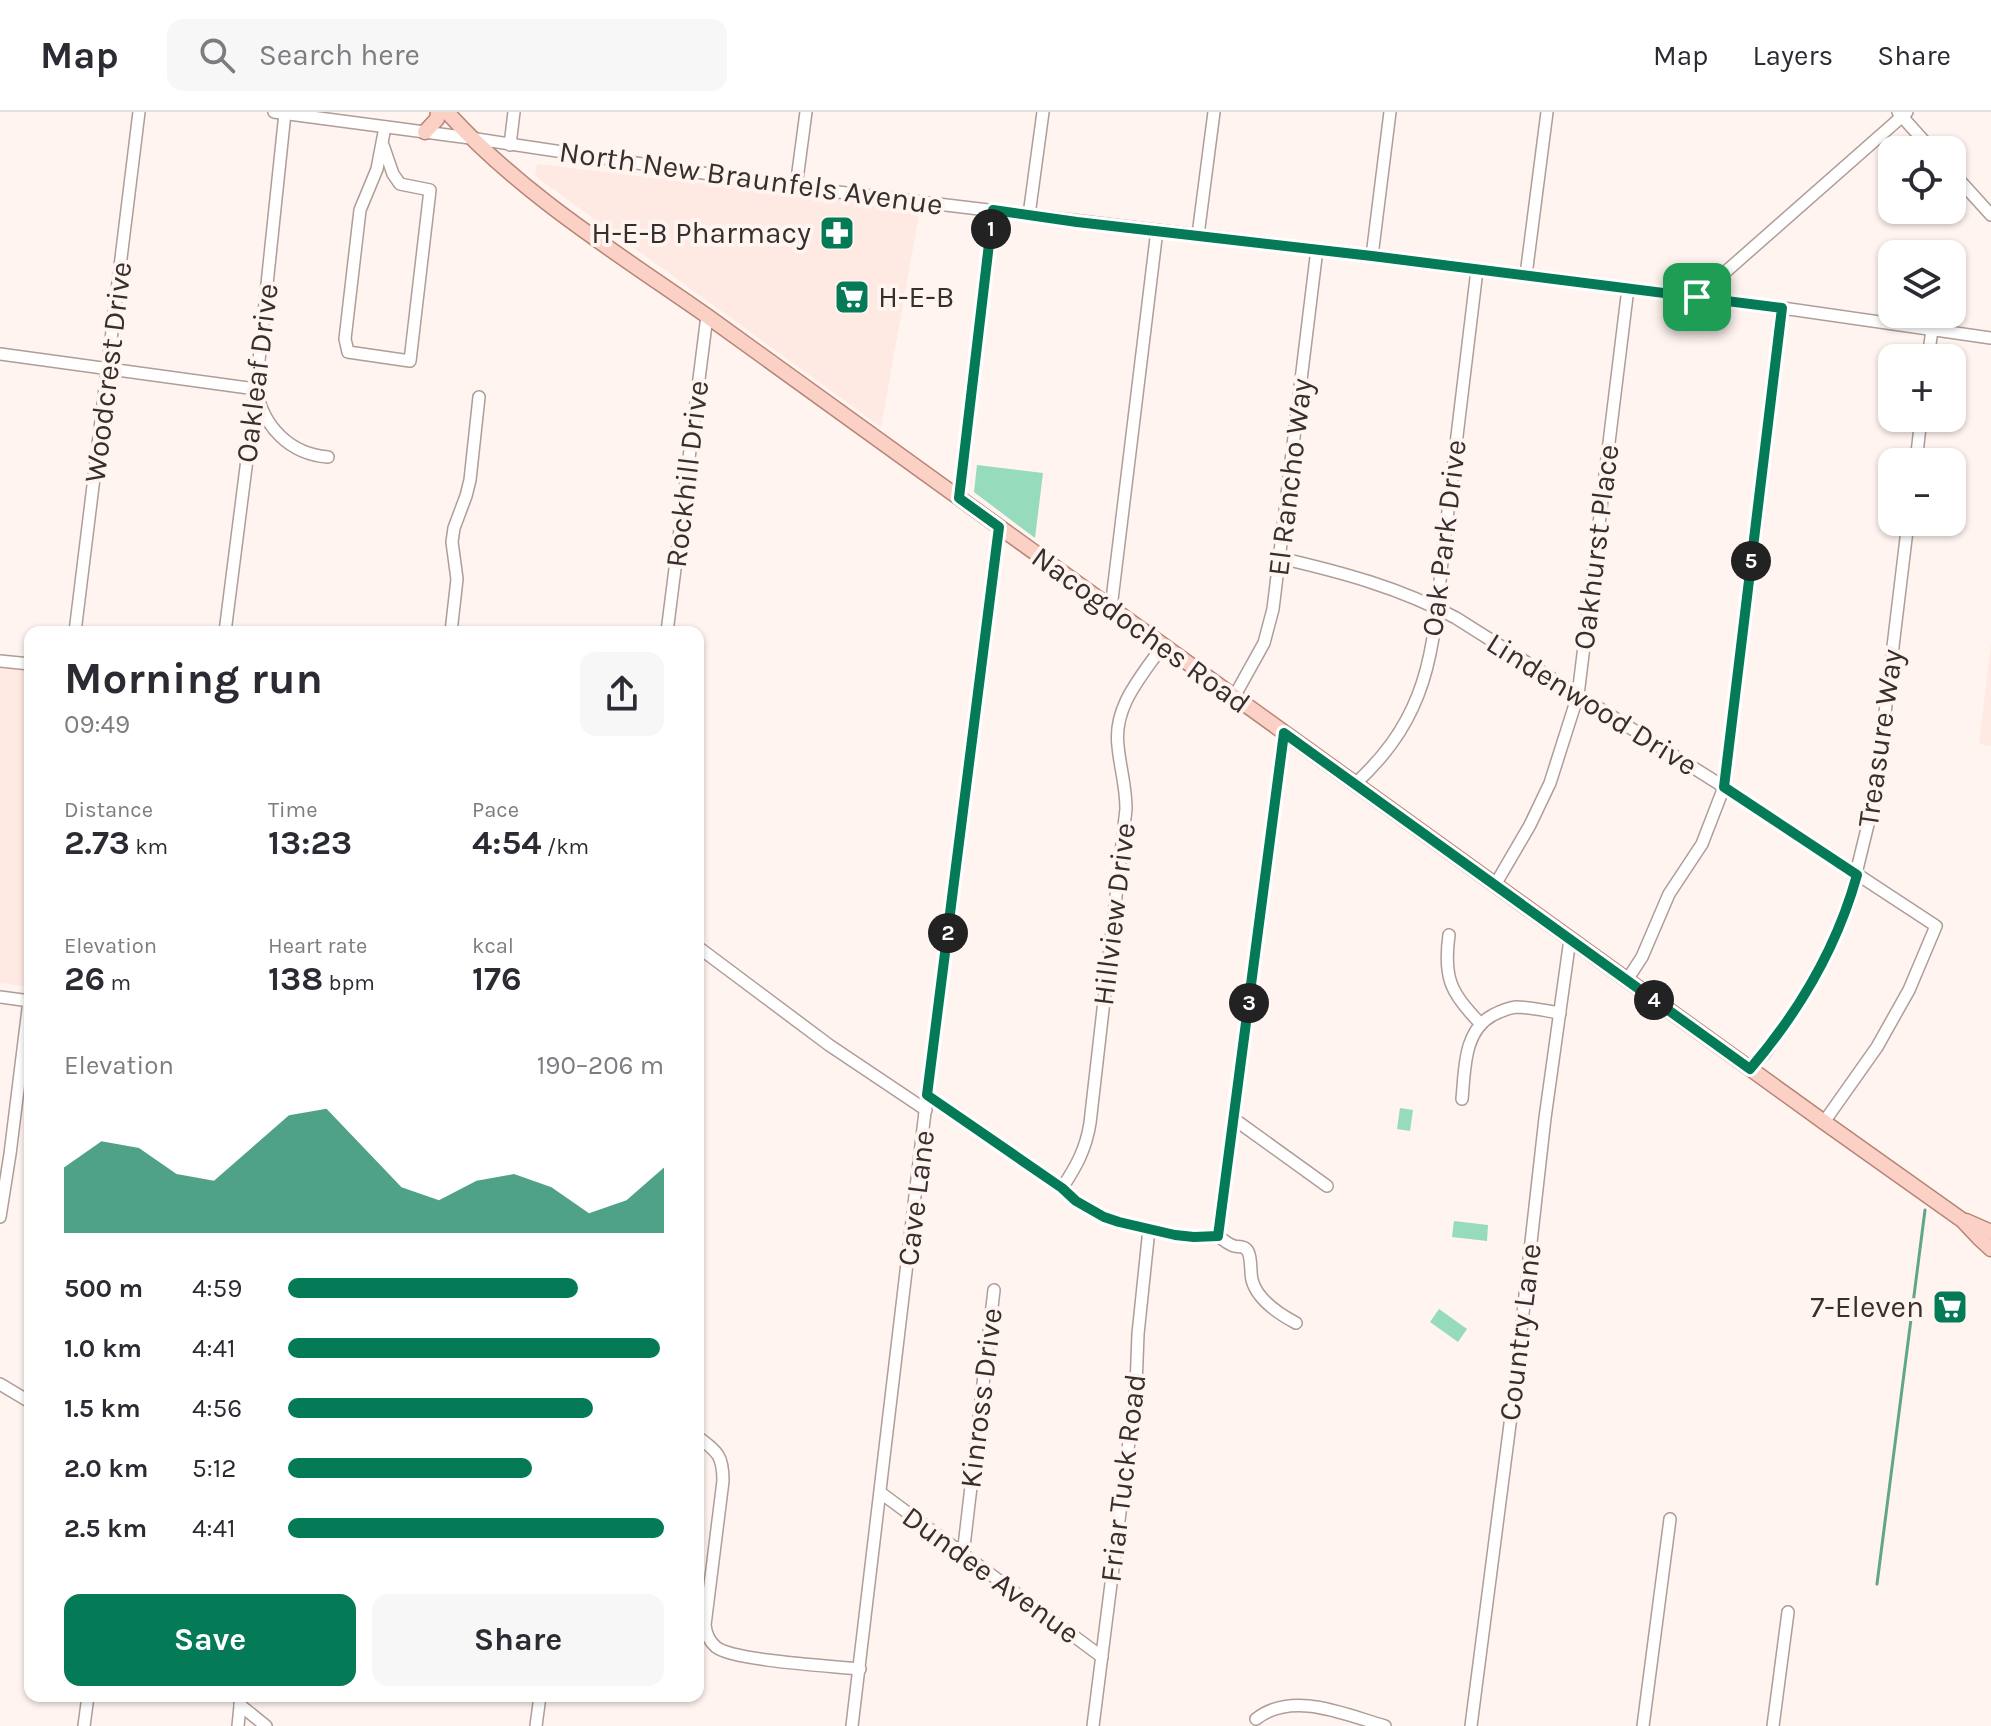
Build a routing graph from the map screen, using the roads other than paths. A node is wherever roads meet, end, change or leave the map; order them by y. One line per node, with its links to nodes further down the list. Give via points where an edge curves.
1 (139, 112): 37 (street, Woodcrest Drive)
2 (438, 112): 13 (main road)
3 (447, 112): 15 (main road, Nacogdoches Road)
4 (514, 112): 17 (street)
5 (806, 112): 18 (street)
6 (1043, 112): 21 (street)
7 (1214, 112): 24 (street)
8 (1390, 112): 26 (street)
9 (1547, 112): 28 (street)
10 (280, 113): 12 (street, North New Braunfels Avenue); 38 (street, Oakleaf Drive)
11 (1903, 114): 14 (street); 30 (street)
12 (385, 127): 13 (street, North New Braunfels Avenue); 16 (street)
13 (425, 132): 15 (street, North New Braunfels Avenue)
14 (1921, 136)
15 (470, 138): 17 (street, North New Braunfels Avenue); 32 (main road, Nacogdoches Road, via 535,195)
16 (383, 145): 16 (street, via 360,210 346,349 410,361 430,190 400,184)
17 (510, 145): 18 (street, North New Braunfels Avenue)
18 (796, 187): 20 (street, North New Braunfels Avenue)
19 (1966, 187): 22 (street)
20 (993, 210): 21 (street, North New Braunfels Avenue); 41 (street)
21 (1029, 215): 23 (street, North New Braunfels Avenue)
22 (1991, 215)
23 (1157, 230): 24 (street, North New Braunfels Avenue); 46 (street)
24 (1198, 235): 25 (street, North New Braunfels Avenue)
25 (1317, 249): 26 (street, North New Braunfels Avenue); 44 (street, El Rancho Way)
26 (1372, 256): 27 (street, North New Braunfels Avenue)
27 (1477, 270): 28 (street, North New Braunfels Avenue); 45 (street, Oak Park Drive)
28 (1526, 275): 29 (street, North New Braunfels Avenue)
29 (1628, 288): 30 (street, North New Braunfels Avenue); 54 (street, Oakhurst Place)
30 (1697, 297): 31 (street, North New Braunfels Avenue)
31 (1782, 308): 33 (street, North New Braunfels Avenue); 58 (street)
32 (707, 316): 41 (main road, Nacogdoches Road); 50 (street, Rockhill Drive)
33 (1932, 330): 34 (street, North New Braunfels Avenue); 35 (street)
34 (1991, 338)
35 (1930, 344)
36 (0, 354): 37 (street)
37 (109, 368): 38 (street); 47 (street, Woodcrest Drive)
38 (256, 389): 40 (street, via 264,416 278,435 305,452); 48 (street, Oakleaf Drive)
39 (479, 397): 49 (street, via 470,480 452,542 457,589)
40 (328, 457)
41 (959, 498): 42 (main road, Nacogdoches Road)
42 (999, 527): 46 (main road, Nacogdoches Road); 71 (street, Cave Lane)
43 (1906, 536): 59 (street, Treasure Way, via 1875,796)
44 (1280, 558): 45 (street, Lindenwood Drive, via 1350,574); 55 (street, El Rancho Way, via 1264,643)
45 (1436, 607): 54 (street, Lindenwood Drive); 57 (street, Oak Park Drive, via 1426,671 1411,713 1388,750)
46 (1111, 608): 51 (main road, Nacogdoches Road)
47 (76, 626)
48 (226, 626)
49 (452, 626)
50 (668, 626)
51 (1163, 645): 55 (main road, Nacogdoches Road); 77 (street, Hillview Drive, via 1119,717 1126,809 1090,1123 1078,1165)
52 (0, 661): 53 (street)
53 (24, 663)
54 (1578, 695): 58 (street, Lindenwood Drive); 60 (street, Oakhurst Place, via 1550,783)
55 (1234, 697): 56 (main road, Nacogdoches Road)
56 (1284, 733): 57 (main road, Nacogdoches Road); 74 (street)
57 (1355, 784): 60 (main road, Nacogdoches Road)
58 (1724, 787): 59 (street, Lindenwood Drive); 64 (street, via 1702,844 1669,894)
59 (1857, 875): 70 (street, Treasure Way, via 1830,948 1808,989); 75 (street, Lindenwood Drive, via 1936,926 1877,1047)
60 (1495, 885): 62 (main road, Nacogdoches Road)
61 (1449, 935): 68 (street, via 1449,977 1462,1004)
62 (1570, 939): 64 (main road, Nacogdoches Road); 67 (street, Country Lane)
63 (704, 951): 73 (street)
64 (1627, 980): 70 (main road, Nacogdoches Road)
65 (0, 997): 66 (street)
66 (24, 1000)
67 (1560, 1013): 68 (street, via 1517,1007 1503,1009); 107 (street, Country Lane)
68 (1481, 1024): 72 (street, via 1468,1049)
69 (24, 1047): 78 (street)
70 (1750, 1069): 75 (main road, Nacogdoches Road)
71 (927, 1095): 73 (street, Cave Lane); 77 (street)
72 (1462, 1099)
73 (926, 1110): 89 (street, Cave Lane)
74 (1234, 1119): 76 (street); 82 (street)
75 (1824, 1122): 79 (main road, Nacogdoches Road)
76 (1327, 1186)
77 (1062, 1188): 80 (street, via 1104,1217)
78 (0, 1217)
79 (1962, 1220): 81 (main road, Nacogdoches Road); 83 (main road, Nacogdoches Road)
80 (1149, 1229): 82 (street); 93 (street, Friar Tuck Road, via 1136,1386)
81 (1991, 1232)
82 (1218, 1236): 85 (street, via 1246,1249 1256,1290)
83 (1991, 1249)
84 (994, 1290): 91 (street, Kinross Drive)
85 (1296, 1323)
86 (0, 1384): 87 (street)
87 (24, 1398)
88 (704, 1442): 94 (street, via 723,1467 706,1634 727,1653)
89 (881, 1493): 91 (street, Dundee Avenue); 94 (street, Cave Lane)
90 (1670, 1519): 108 (street)
91 (963, 1555): 93 (street, Dundee Avenue)
92 (1788, 1612): 109 (street)
93 (1102, 1657): 105 (street, Friar Tuck Road)
94 (860, 1669): 104 (street, Cave Lane)
95 (87, 1702): 100 (street)
96 (240, 1702): 101 (street)
97 (242, 1702): 102 (street)
98 (539, 1702): 103 (street)
99 (1256, 1719): 106 (street, via 1275,1708 1300,1705)
100 (84, 1726)
101 (238, 1726)
102 (266, 1726)
103 (536, 1726)
104 (852, 1726)
105 (1093, 1726)
106 (1385, 1726)
107 (1471, 1726)
108 (1643, 1726)
109 (1773, 1726)

